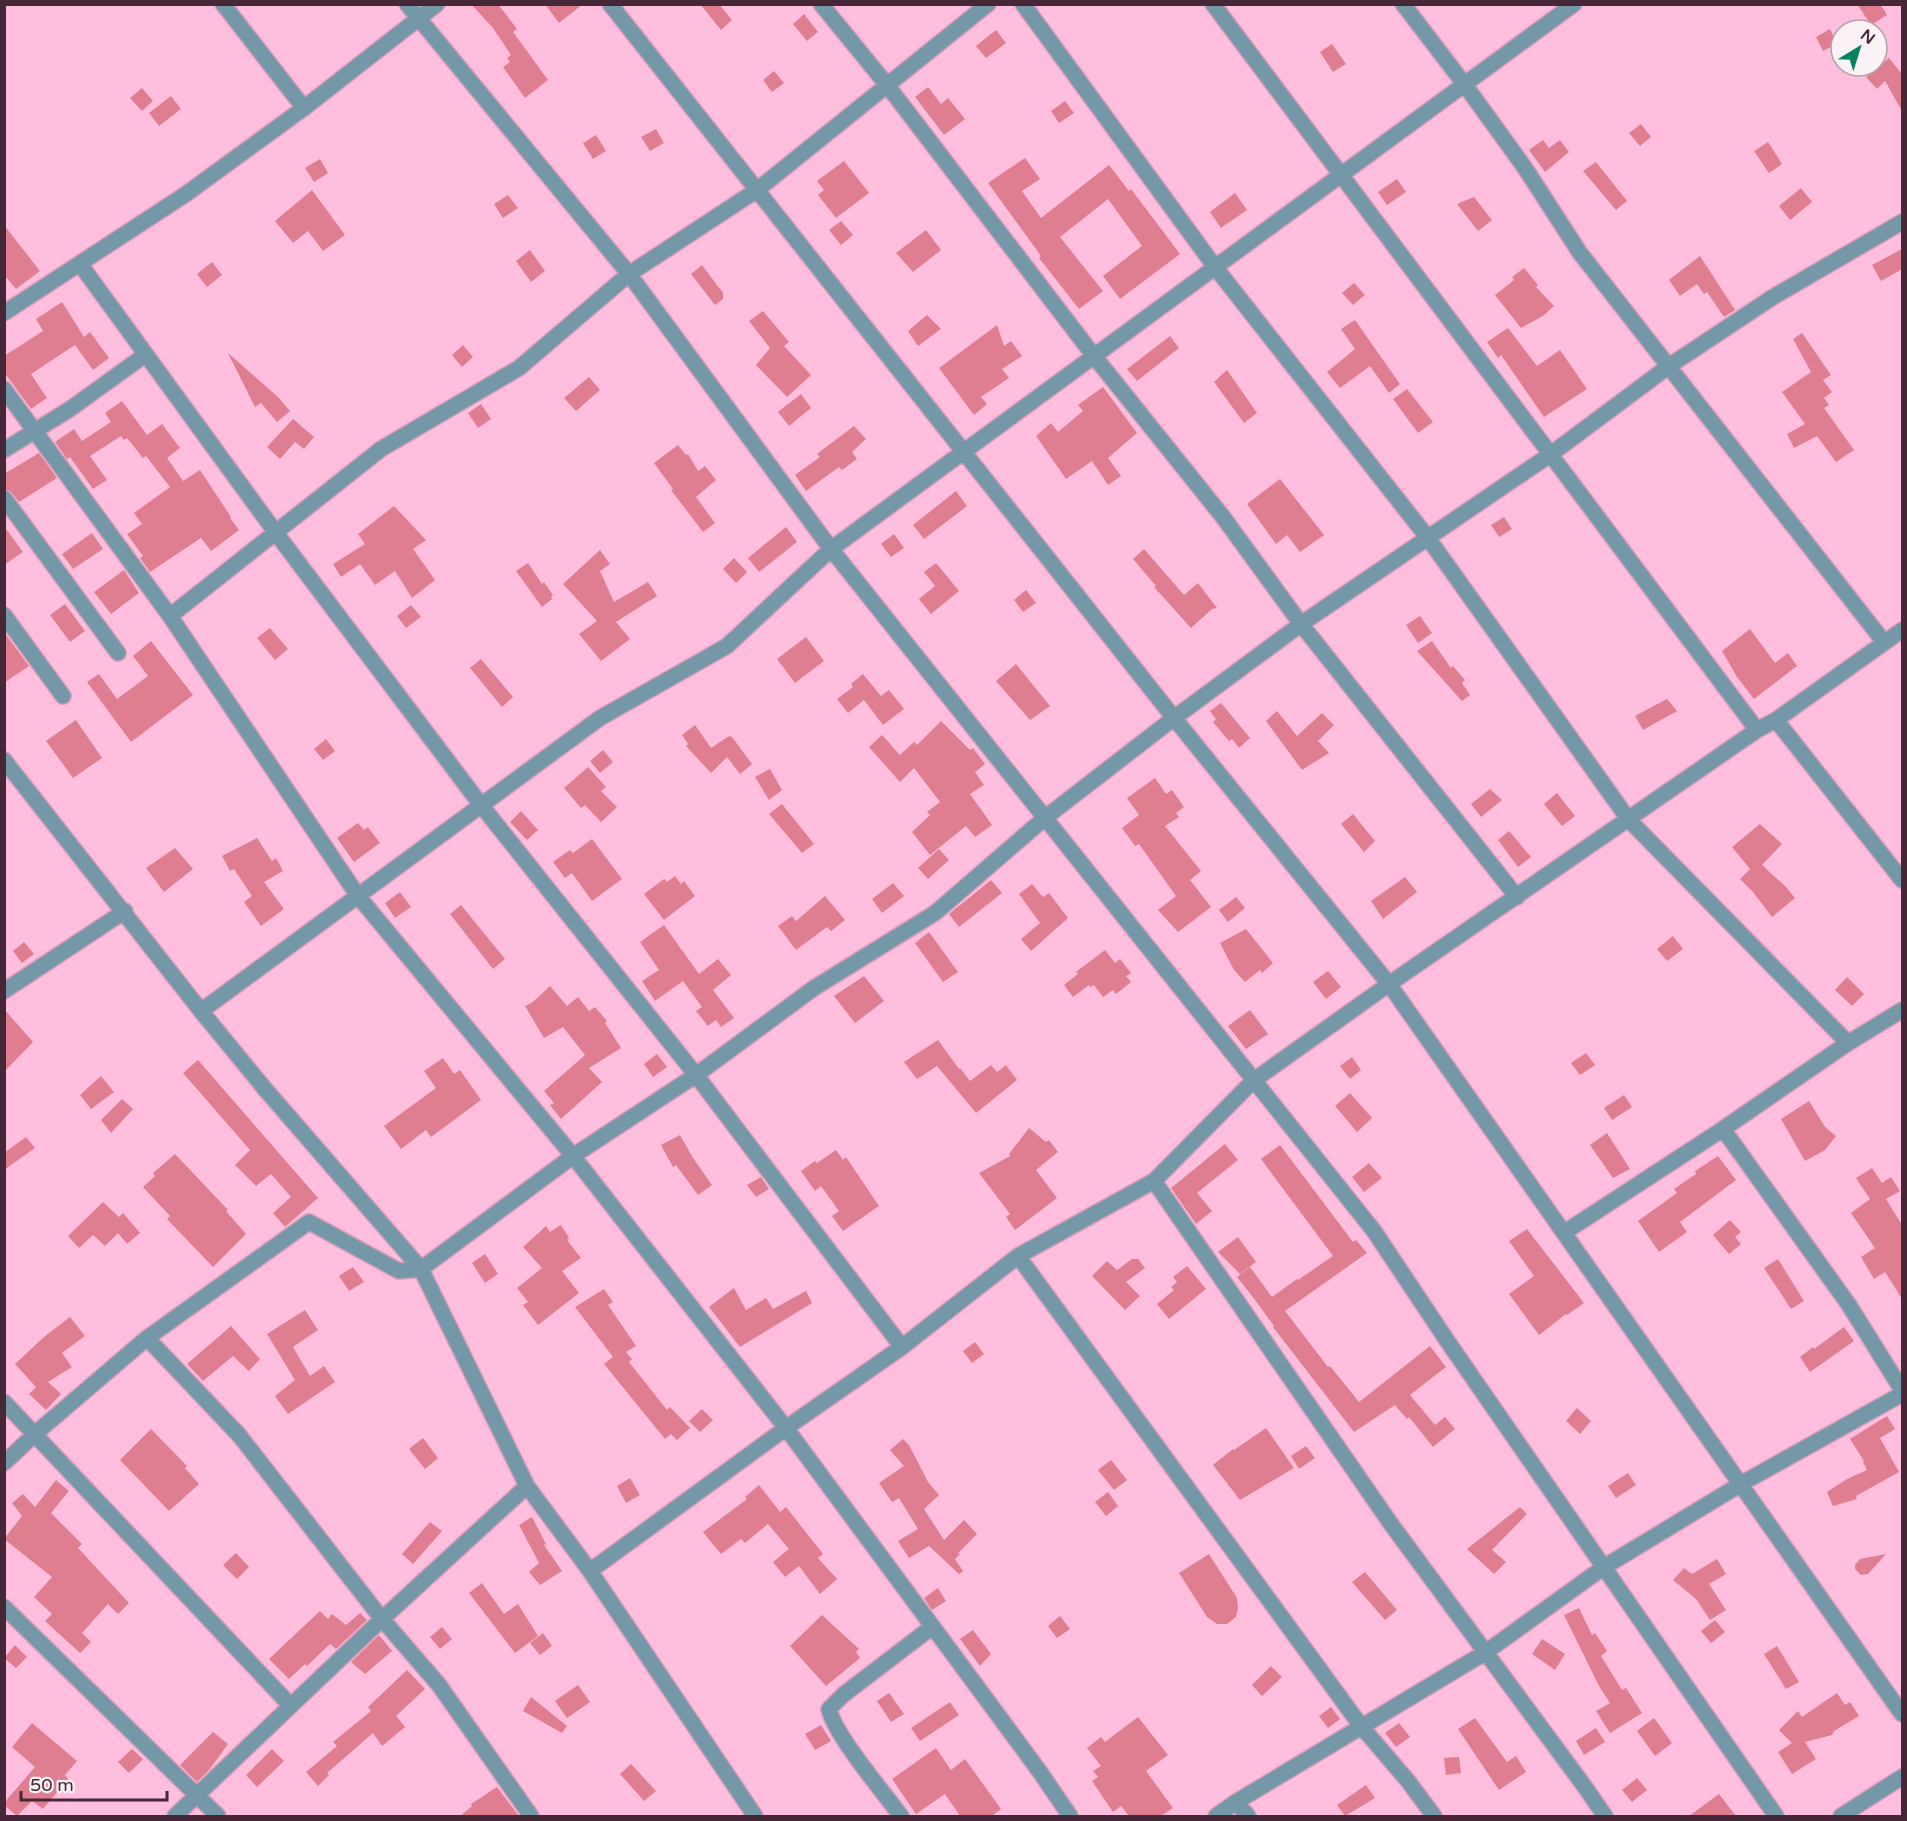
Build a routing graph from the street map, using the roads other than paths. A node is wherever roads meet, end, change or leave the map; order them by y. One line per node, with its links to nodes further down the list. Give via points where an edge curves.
1 (223, 4): 14 (street)
2 (407, 4): 11 (street)
3 (437, 4): 11 (street)
4 (610, 4): 16 (street)
5 (821, 4): 12 (street)
6 (988, 4): 12 (street)
7 (1023, 4): 19 (street)
8 (1213, 4): 15 (street)
9 (1403, 4): 13 (street)
10 (1574, 4): 13 (street)
11 (418, 20): 14 (street); 20 (street)
12 (887, 85): 16 (street); 23 (street)
13 (1465, 85): 15 (street); 24 (street, via 1580,253)
14 (304, 108): 18 (street, via 186,194)
15 (1340, 176): 19 (street); 29 (street)
16 (757, 190): 20 (street); 28 (street)
17 (1902, 222): 24 (street, via 1773,297)
18 (80, 264): 21 (street); 22 (street)
19 (1215, 267): 23 (street); 32 (street)
20 (629, 274): 31 (street, via 519,368 381,449); 33 (street)
21 (4, 313)
22 (146, 355): 26 (street); 31 (street)
23 (1094, 356): 28 (street); 36 (street, via 1223,517)
24 (1669, 366): 29 (street); 38 (street)
25 (4, 389): 26 (street)
26 (34, 431): 27 (street); 35 (street)
27 (4, 450)
28 (964, 453): 33 (street); 41 (street)
29 (1551, 454): 32 (street); 43 (street)
30 (4, 498): 39 (street)
31 (276, 533): 35 (street); 45 (street)
32 (1428, 538): 36 (street); 47 (street)
33 (831, 549): 45 (street, via 727,646 600,718); 46 (street)
34 (4, 615): 40 (street)
35 (170, 616): 49 (street)
36 (1301, 624): 41 (street); 50 (street)
37 (1902, 630): 38 (street)
38 (1884, 642): 42 (street)
39 (118, 653)
40 (63, 696)
41 (1174, 718): 46 (street); 52 (street)
42 (1776, 720): 43 (street); 48 (street)
43 (1757, 730): 47 (street)
44 (4, 760): 51 (street)
45 (481, 805): 49 (street); 57 (street)
46 (1046, 817): 57 (street, via 935,913 814,988); 58 (street)
47 (1629, 820): 50 (street); 56 (street)
48 (1902, 880)
49 (358, 896): 55 (street); 60 (street)
50 (1517, 897): 52 (street)
51 (124, 912): 53 (street); 55 (street)
52 (1389, 984): 58 (street); 62 (street)
53 (4, 991)
54 (1902, 1010): 56 (street)
55 (201, 1011): 64 (street)
56 (1848, 1043): 59 (street)
57 (696, 1075): 60 (street); 66 (street)
58 (1254, 1080): 61 (street); 73 (street, via 1374,1231)
59 (1723, 1129): 62 (street); 67 (street, via 1849,1305)
60 (573, 1156): 64 (street); 69 (street)
61 (1154, 1181): 63 (street); 78 (street, via 1391,1524)
62 (1565, 1232): 80 (street)
63 (1018, 1256): 66 (street); 81 (street)
64 (421, 1269): 65 (street, via 399,1271 309,1222); 72 (street)
65 (147, 1338): 70 (street); 76 (street, via 239,1435)
66 (902, 1347): 69 (street)
67 (1902, 1392): 73 (street)
68 (4, 1402): 70 (street)
69 (786, 1428): 74 (street); 77 (street)
70 (36, 1433): 71 (street); 79 (street)
71 (4, 1463)
72 (527, 1486): 74 (street); 76 (street)
73 (1604, 1567): 78 (street); 95 (street)
74 (590, 1571): 85 (street)
75 (4, 1607): 83 (street)
76 (382, 1619): 79 (street); 88 (street, via 439,1685)
77 (932, 1627): 89 (street, via 829,1709 841,1734); 90 (street)
78 (1486, 1652): 81 (street); 94 (street)
79 (291, 1706): 83 (street)
80 (1902, 1714)
81 (1361, 1726): 84 (street); 93 (street)
82 (1902, 1777): 96 (street)
83 (197, 1796): 86 (street); 87 (street)
84 (1236, 1802): 91 (street); 92 (street)
85 (751, 1815)
86 (175, 1816)
87 (218, 1816)
88 (531, 1816)
89 (901, 1816)
90 (1070, 1816)
91 (1216, 1816)
92 (1248, 1816)
93 (1434, 1816)
94 (1605, 1816)
95 (1776, 1816)
96 (1841, 1816)

